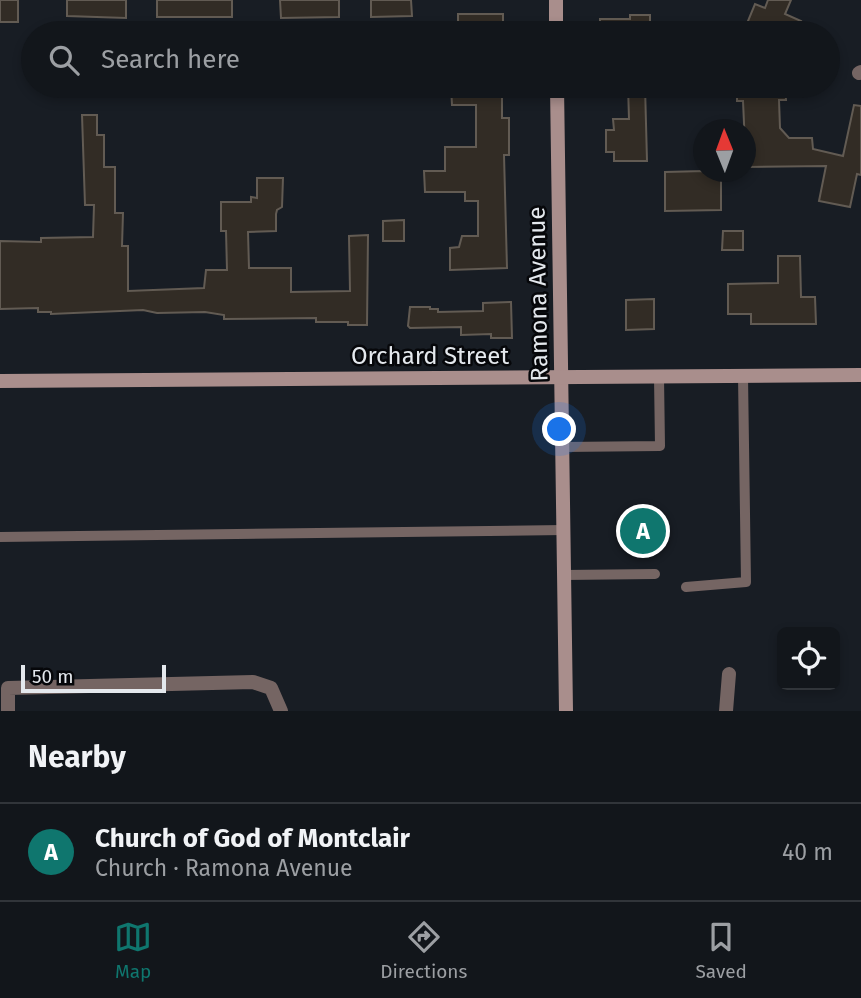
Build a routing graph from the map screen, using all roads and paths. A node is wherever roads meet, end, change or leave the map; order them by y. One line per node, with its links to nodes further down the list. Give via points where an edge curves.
1 (556, 0): 2 (street)
2 (556, 21)
3 (557, 98): 6 (street, Ramona Avenue)
4 (861, 375): 5 (street, Orchard Street)
5 (743, 376): 7 (street, Orchard Street); 14 (lane, via 746,582)
6 (562, 377): 7 (street, Orchard Street); 8 (street, Orchard Street); 9 (street, Ramona Avenue)
7 (659, 377): 9 (lane, via 660,446)
8 (0, 381)
9 (563, 447): 10 (street, Ramona Avenue)
10 (564, 530): 11 (lane); 13 (street, Ramona Avenue)
11 (0, 537)
12 (655, 573): 13 (lane)
13 (564, 575): 19 (street, Ramona Avenue)
14 (685, 587)
15 (729, 674): 20 (street)
16 (4, 686): 17 (street); 18 (street, via 253,682 271,688)
17 (8, 711)
18 (281, 711)
19 (566, 711)
20 (726, 711)

